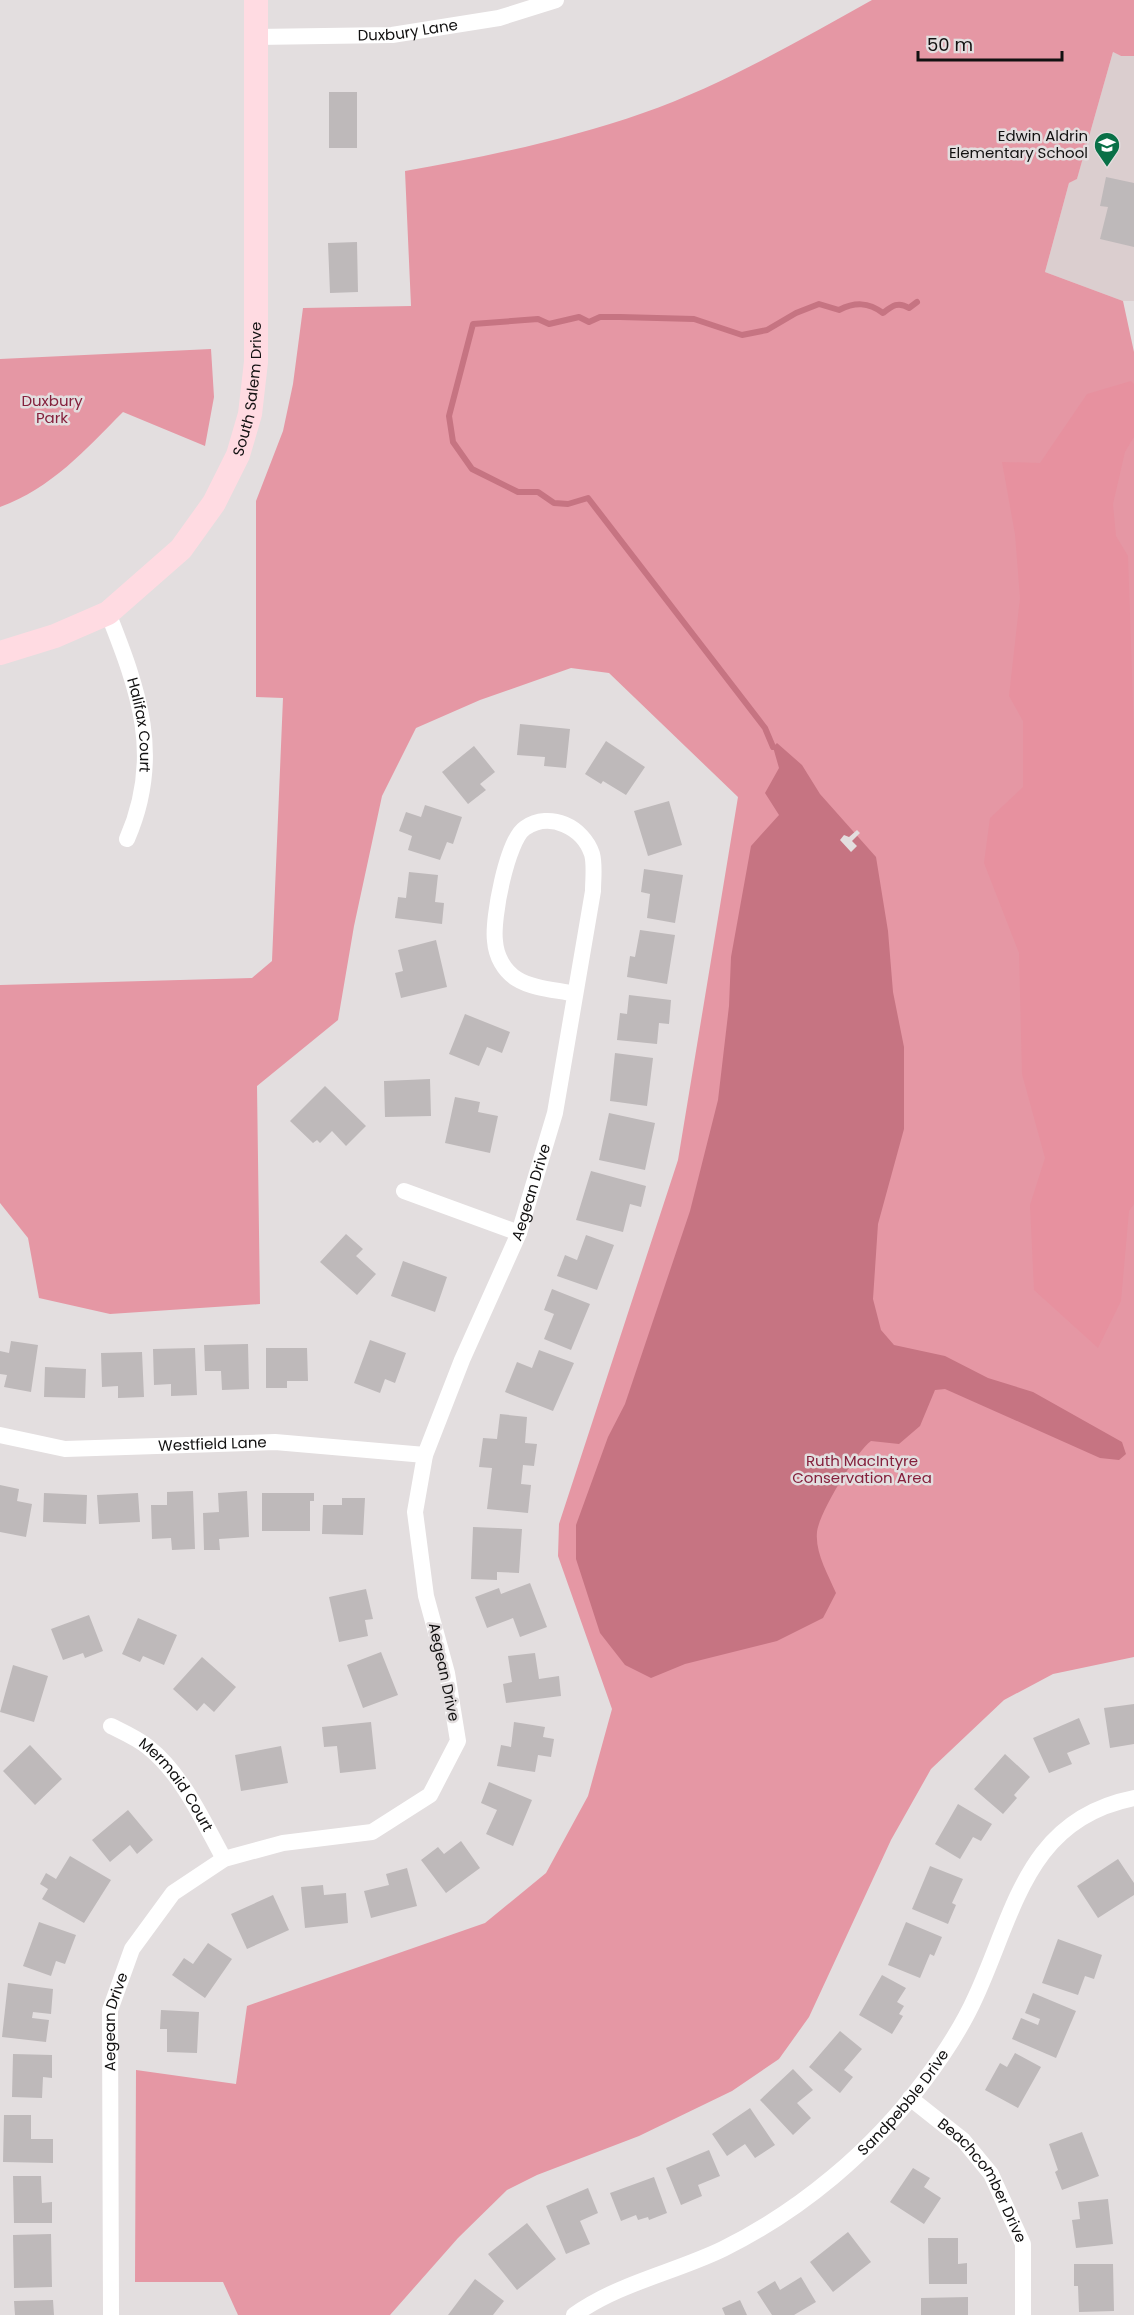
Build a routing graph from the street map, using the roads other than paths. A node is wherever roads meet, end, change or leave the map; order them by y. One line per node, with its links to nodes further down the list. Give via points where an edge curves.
1 (256, 0): 3 (street, South Salem Drive)
2 (556, 0): 3 (street, Duxbury Lane, via 500,18 392,35)
3 (256, 37): 4 (street, South Salem Drive, via 256,362 244,435 214,503 181,549)
4 (108, 613): 5 (street, South Salem Drive, via 55,636); 6 (street, Halifax Court, via 142,709 142,793)
5 (0, 653)
6 (127, 839)
7 (575, 994): 7 (street, Aegean Drive, via 593,891 592,856 584,836 549,820 525,828 512,846 506,861 494,940 501,963 517,980); 9 (street, Aegean Drive, via 555,1113)
8 (404, 1191): 9 (street)
9 (519, 1233): 11 (street, Aegean Drive, via 462,1360)
10 (0, 1435): 11 (street, Westfield Lane, via 65,1449 275,1442)
11 (426, 1455): 14 (street, Aegean Drive, via 415,1512 426,1596 447,1673 458,1741 430,1795 372,1832 283,1843)
12 (111, 1726): 14 (street, Mermaid Court, via 147,1746 165,1764 188,1794)
13 (1134, 1798): 15 (street, Sandpebble Drive, via 1078,1818 1036,1859 975,1999)
14 (224, 1859): 16 (street, Aegean Drive, via 173,1893 132,1949 110,2010)
15 (910, 2098): 17 (street, Sandpebble Drive, via 837,2174 759,2229 707,2256 614,2292); 18 (street, Beachcomber Drive, via 963,2139 991,2174 1023,2244)
16 (111, 2315)
17 (574, 2315)
18 (1023, 2315)

